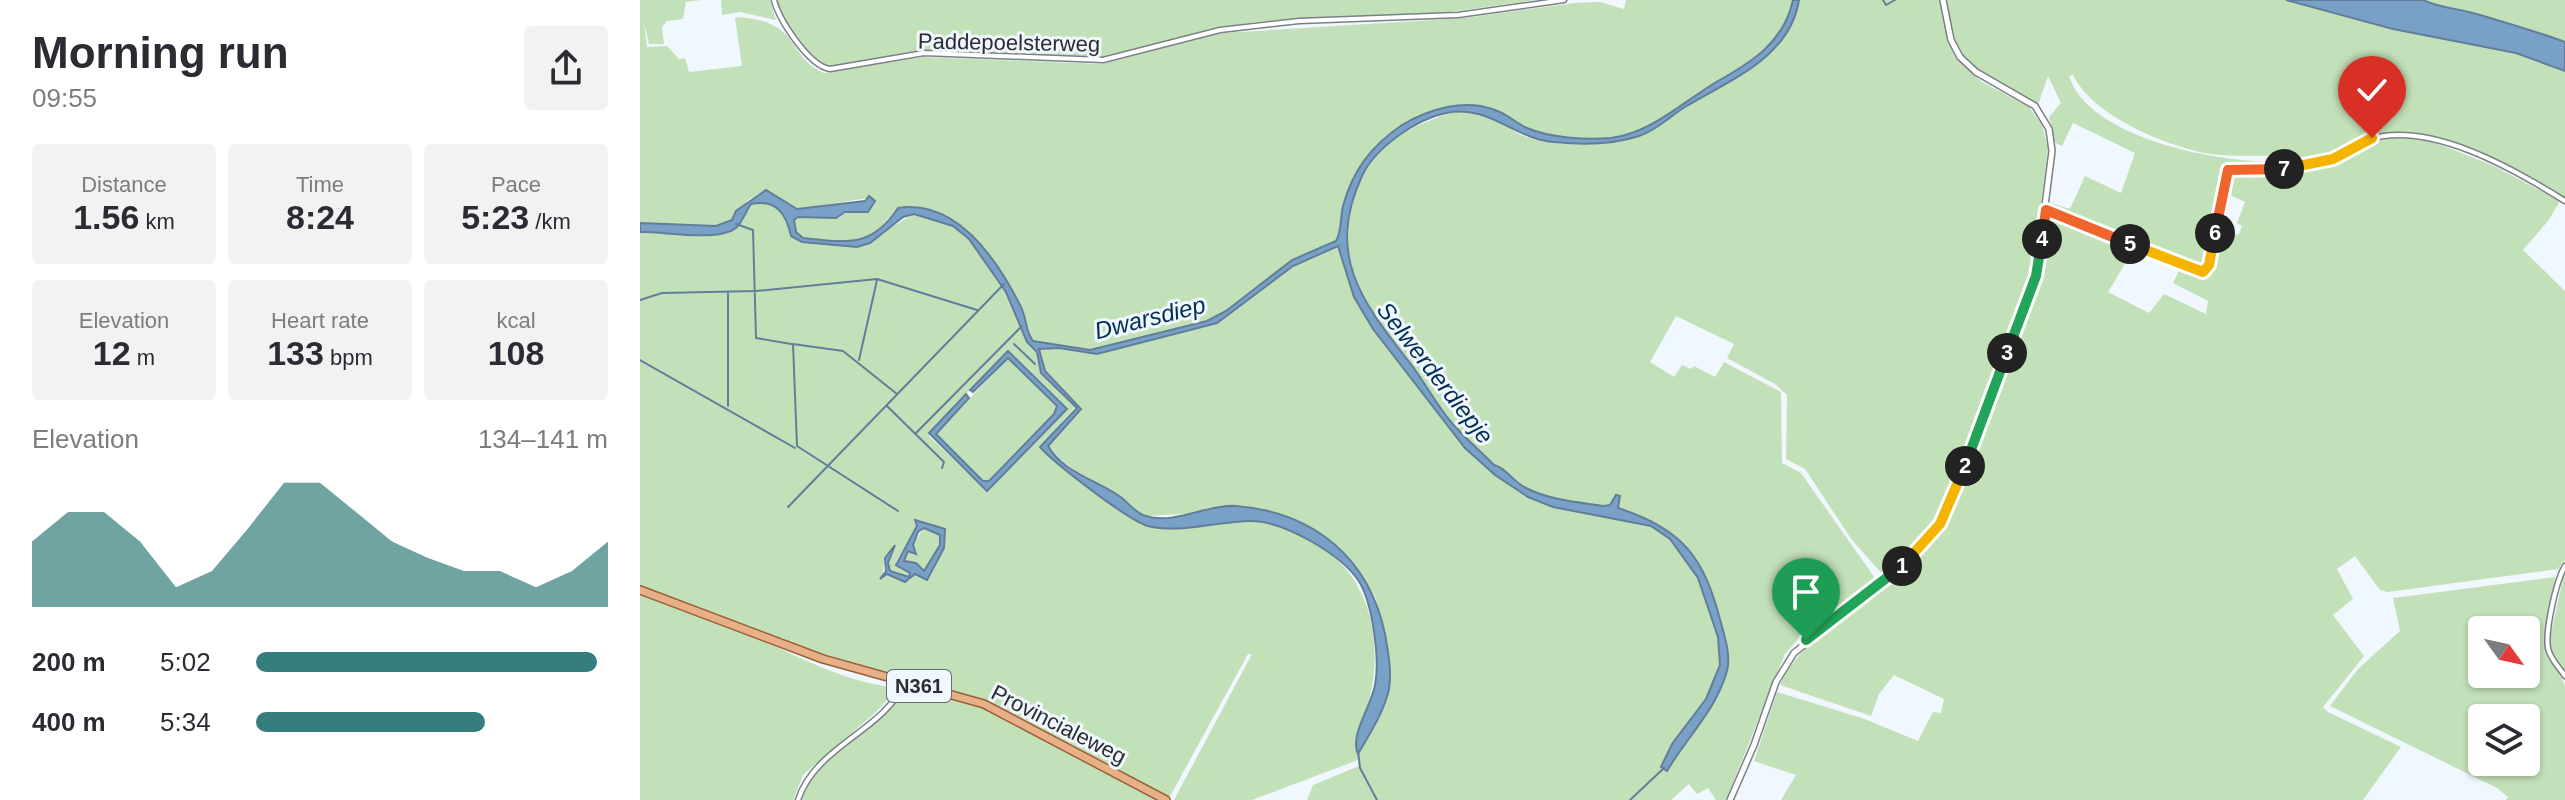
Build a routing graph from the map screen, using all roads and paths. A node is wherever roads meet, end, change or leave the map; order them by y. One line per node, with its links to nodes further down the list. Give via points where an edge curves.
1 (774, 0): 2 (street, Paddepoelsterweg, via 783,25 815,62 830,69 924,53 1103,60 1220,30 1299,21 1458,15)
2 (1564, 0)
3 (1943, 0): 5 (street, via 1951,40 1963,61 2031,102 2045,120 2052,151)
4 (2565, 201): 5 (street, via 2486,159 2409,134 2372,138 2313,165 2228,170 2209,265 2203,272)
5 (2046, 210): 12 (street, via 2036,276 1945,517 1919,551 1810,636 1790,658)
6 (2565, 566): 8 (street, via 2558,577 2548,644)
7 (640, 590): 9 (main road, Provincialeweg / N361, via 823,659)
8 (2565, 676)
9 (904, 682): 10 (street, via 895,700 809,774); 11 (main road, Provincialeweg / N361, via 1000,711)
10 (798, 800)
11 (1166, 800)
12 (1730, 800)

